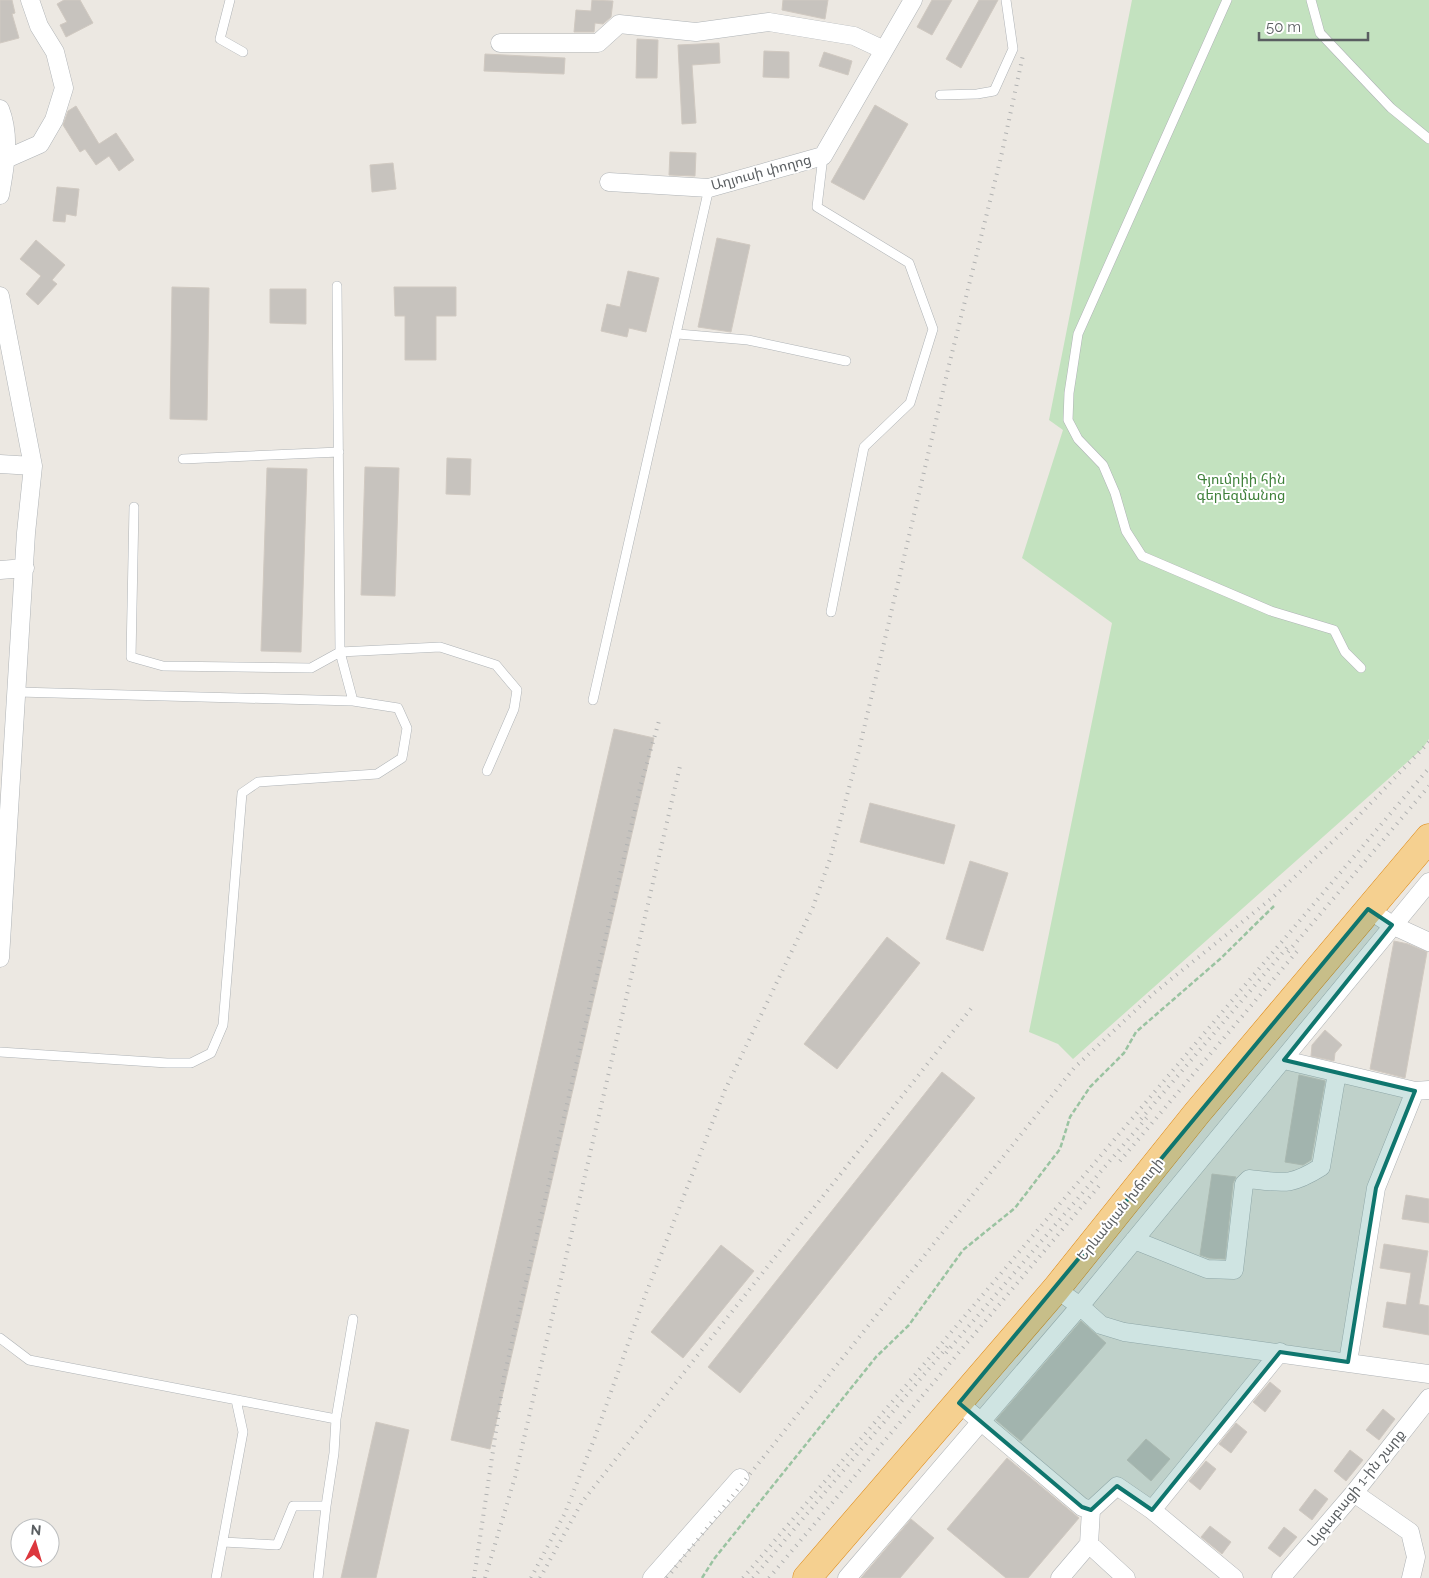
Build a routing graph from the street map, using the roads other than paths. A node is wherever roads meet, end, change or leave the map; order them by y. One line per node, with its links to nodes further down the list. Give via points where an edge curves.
1 (30, 0): 14 (street, via 39,26 55,52 64,88 54,120 40,144)
2 (230, 0): 9 (lane, via 220,39)
3 (913, 0): 8 (street)
4 (1006, 0): 10 (lane, via 1012,49 994,91)
5 (1228, 0): 31 (lane, via 1078,334 1068,420 1078,439 1103,465 1116,493 1126,531 1142,556 1271,611 1334,630 1345,652)
6 (1311, 0): 12 (lane, via 1320,33 1392,108)
7 (500, 43): 8 (street, via 598,43 619,24 696,32 769,22 854,36)
8 (884, 50): 13 (street)
9 (243, 52)
10 (940, 95)
11 (0, 109): 14 (street, via 5,121)
12 (1429, 139)
13 (823, 156): 16 (street, Աղյուսի փողոց); 29 (lane, via 817,207 909,263 933,329 910,403 864,447)
14 (6, 159): 17 (street)
15 (609, 182): 16 (street, Աղյուսի փողոց)
16 (709, 188): 20 (lane)
17 (0, 195)
18 (337, 286): 22 (lane)
19 (0, 296): 25 (street)
20 (678, 334): 21 (lane, via 748,340); 33 (lane)
21 (846, 361)
22 (339, 452): 23 (lane); 30 (lane)
23 (183, 459)
24 (0, 464): 25 (street)
25 (33, 466): 27 (street)
26 (134, 507): 30 (lane, via 131,658 164,666 310,668)
27 (24, 568): 28 (street); 32 (street)
28 (0, 570)
29 (832, 612)
30 (340, 652): 34 (lane); 35 (lane, via 440,647 496,665 517,690 514,709)
31 (1361, 668)
32 (18, 692): 34 (lane); 41 (street)
33 (593, 700)
34 (353, 701): 42 (lane, via 398,708 407,728 402,758 378,774 258,782 242,793 223,1025 212,1053 191,1062 167,1063)
35 (486, 771)
36 (1429, 838): 38 (highway, Երևանյան խճուղի)
37 (1429, 882): 39 (street)
38 (1368, 909): 39 (street); 47 (highway, Երևանյան խճուղի, via 1197,1113)
39 (1392, 925): 40 (street); 43 (street)
40 (1429, 942)
41 (0, 958)
42 (0, 1052)
43 (1284, 1060): 44 (street); 46 (street)
44 (1337, 1073): 45 (street); 46 (street, via 1321,1168 1301,1180 1249,1179 1244,1184 1234,1270 1207,1269)
45 (1422, 1091): 52 (street, via 1376,1188)
46 (1134, 1240): 48 (street)
47 (1056, 1289): 48 (street); 56 (highway, Երևանյան խճուղի)
48 (1080, 1306): 51 (street, via 1101,1326 1124,1332); 58 (street)
49 (353, 1319): 57 (lane)
50 (0, 1338): 55 (lane, via 29,1360)
51 (1280, 1352): 52 (street); 63 (street)
52 (1348, 1362): 53 (street)
53 (1429, 1374)
54 (1429, 1398): 60 (street, Այգաբացի 1-ին շարք)
55 (236, 1400): 57 (lane); 64 (lane, via 242,1432)
56 (959, 1403): 58 (street); 69 (highway, Երևանյան խճուղի)
57 (336, 1419): 61 (lane)
58 (980, 1422): 62 (street, via 1082,1507); 70 (street)
59 (740, 1478): 68 (street)
60 (1354, 1493): 74 (street, Այգաբացի 1-ին շարք); 75 (street, via 1410,1532 1416,1557)
61 (326, 1506): 64 (lane, via 293,1506 277,1545); 67 (lane)
62 (1091, 1510): 63 (street, via 1117,1486); 65 (street)
63 (1152, 1510): 73 (street)
64 (223, 1542): 66 (lane)
65 (1089, 1544): 71 (street); 72 (street)
66 (216, 1578)
67 (318, 1578)
68 (652, 1578)
69 (807, 1578)
70 (848, 1578)
71 (1060, 1578)
72 (1126, 1578)
73 (1234, 1578)
74 (1281, 1578)
75 (1412, 1578)

